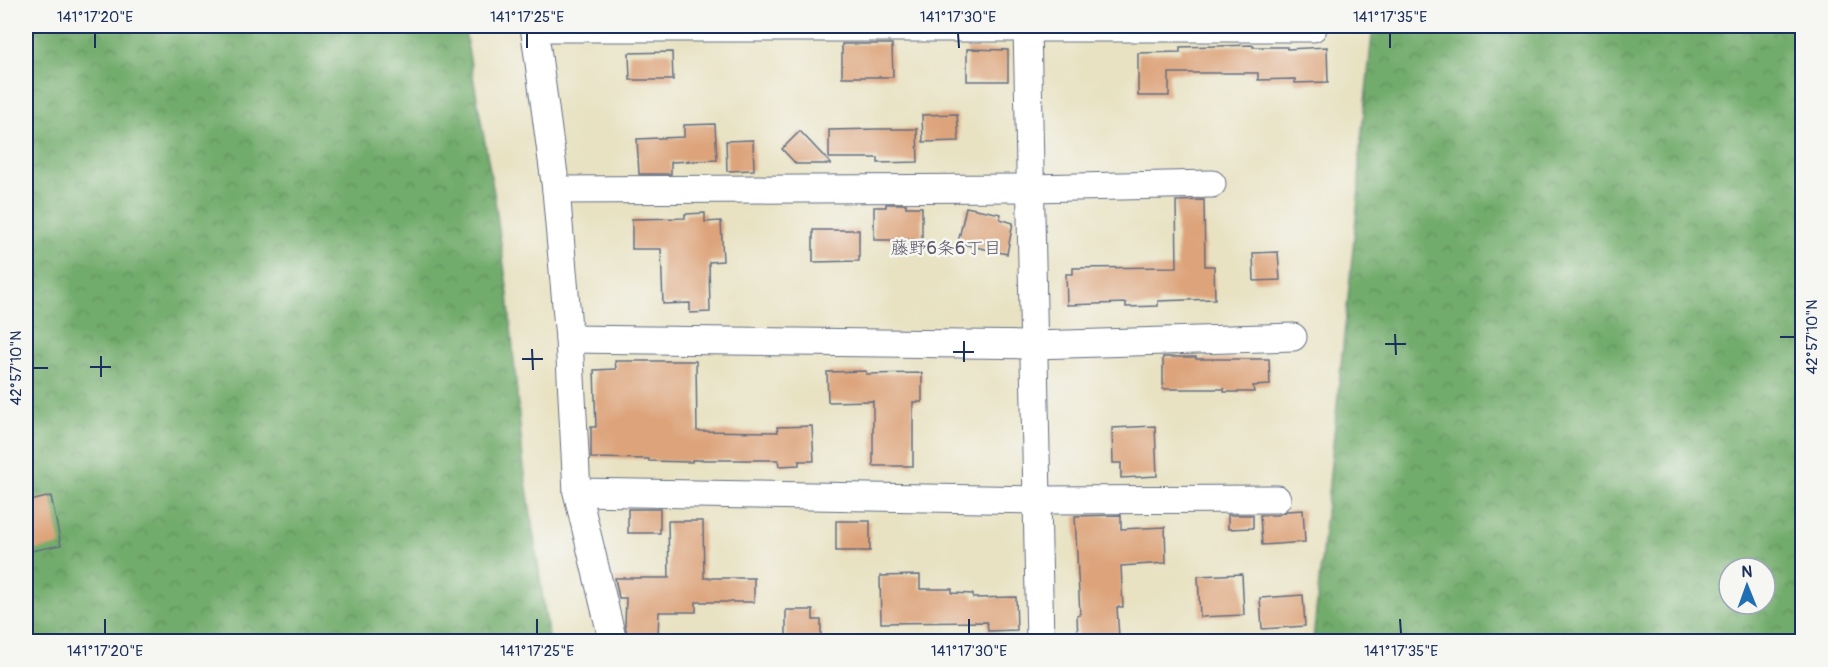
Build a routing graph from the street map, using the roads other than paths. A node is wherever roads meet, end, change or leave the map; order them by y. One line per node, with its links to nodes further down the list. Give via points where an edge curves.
1 (534, 27): 2 (street); 6 (street)
2 (1027, 27): 3 (street); 5 (street)
3 (1313, 28)
4 (1212, 184): 5 (street)
5 (1031, 188): 6 (street); 9 (street)
6 (556, 190): 8 (street)
7 (1293, 337): 9 (street)
8 (569, 339): 9 (street); 10 (street)
9 (1035, 345): 12 (street)
10 (577, 492): 12 (street); 13 (street)
11 (1277, 499): 12 (street)
12 (1038, 500): 14 (street)
13 (613, 642)
14 (1040, 642)

